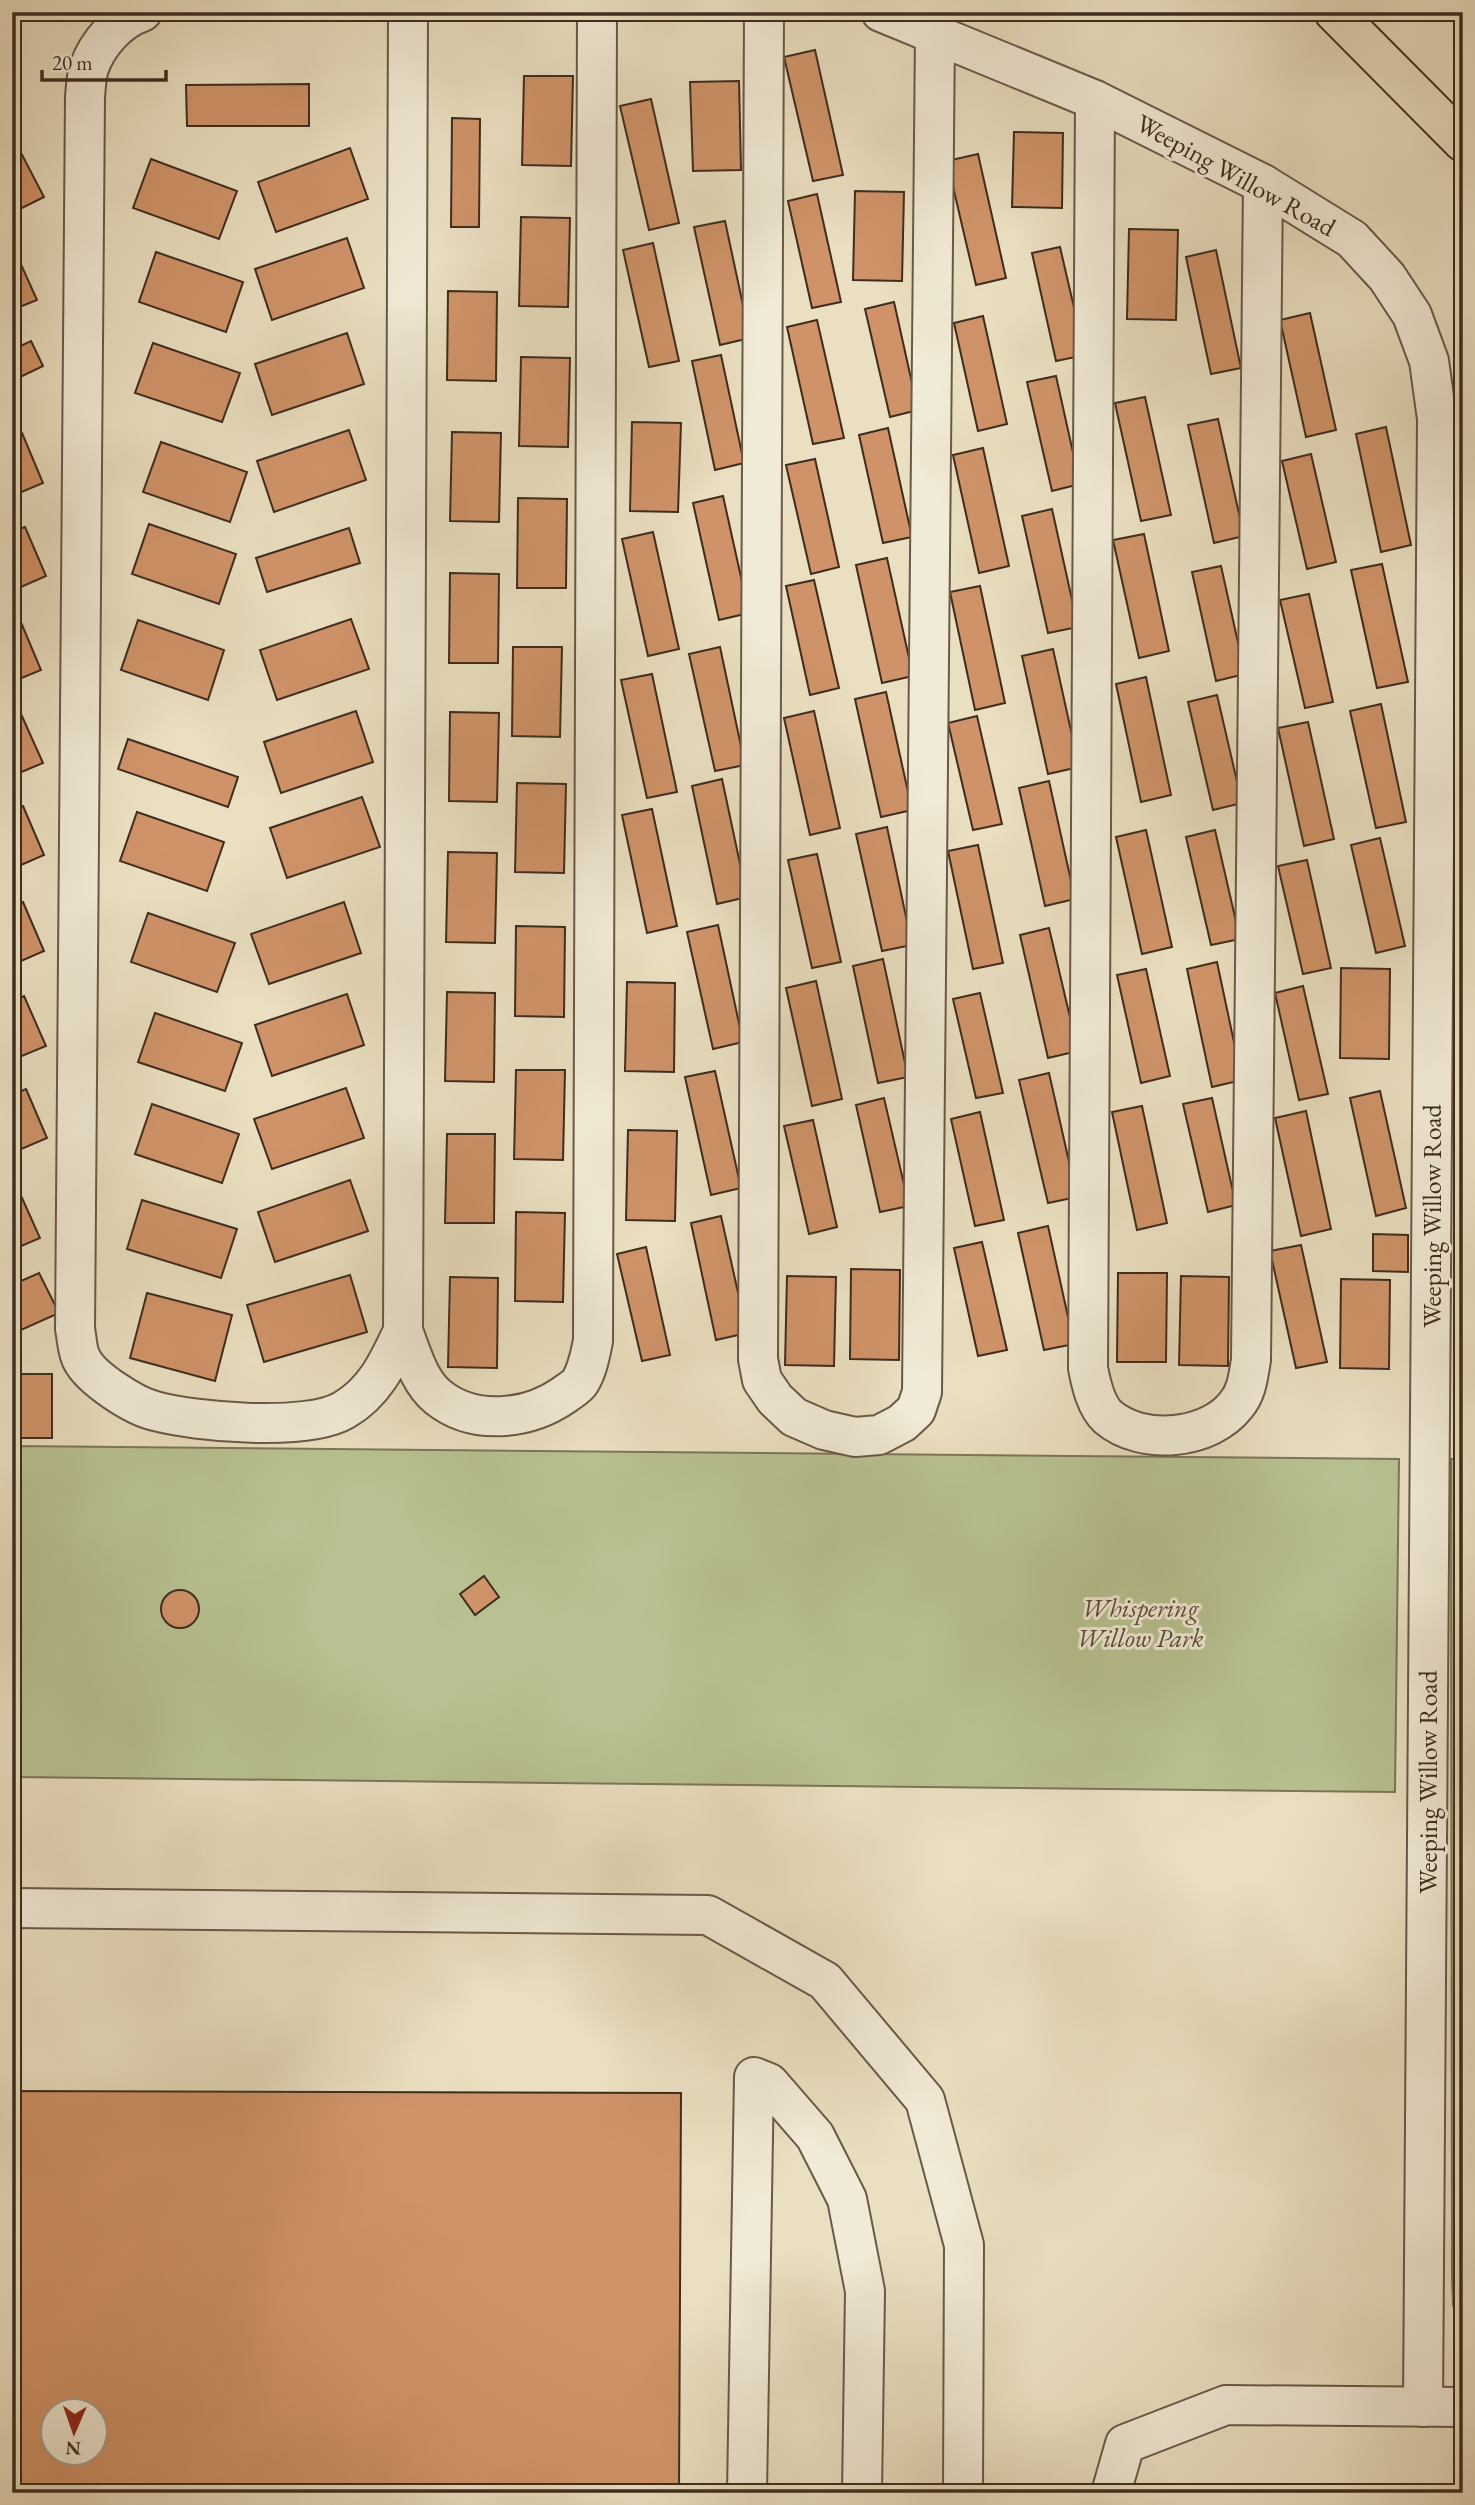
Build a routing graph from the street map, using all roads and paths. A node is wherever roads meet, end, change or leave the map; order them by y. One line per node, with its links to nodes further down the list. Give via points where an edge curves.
1 (142, 12): 12 (street, via 104,39 89,68 85,97 75,1329 82,1360 126,1399 152,1411 189,1418 277,1423 341,1412 365,1396)
2 (408, 12): 12 (street)
3 (597, 12): 12 (street, via 593,1341 579,1384 555,1401 523,1414 494,1417 462,1412 437,1396 418,1371)
4 (764, 12): 7 (street, via 758,1359 762,1380 794,1417 855,1437 879,1435 902,1423 916,1410 922,1392)
5 (881, 12): 7 (street, Weeping Willow Road)
6 (1334, 12): 9 (highway)
7 (935, 34): 8 (street, Weeping Willow Road)
8 (1095, 100): 10 (street, Weeping Willow Road); 10 (street, via 1088,1368 1107,1416 1147,1434 1197,1431 1224,1417 1247,1388 1251,1360)
9 (1463, 142)
10 (1263, 184): 11 (street, Weeping Willow Road, via 1352,239 1387,277 1412,316)
11 (1450, 422): 14 (street, Weeping Willow Road)
12 (403, 1331)
13 (12, 1908): 18 (street, via 708,1915 825,1982 925,2100 964,2245)
14 (1423, 2407): 15 (street); 19 (street, via 1226,2404 1125,2444)
15 (1463, 2407)
16 (747, 2493): 17 (street, via 754,2077 769,2083 815,2136 846,2199 865,2291)
17 (862, 2493)
18 (963, 2493)
19 (1111, 2493)

